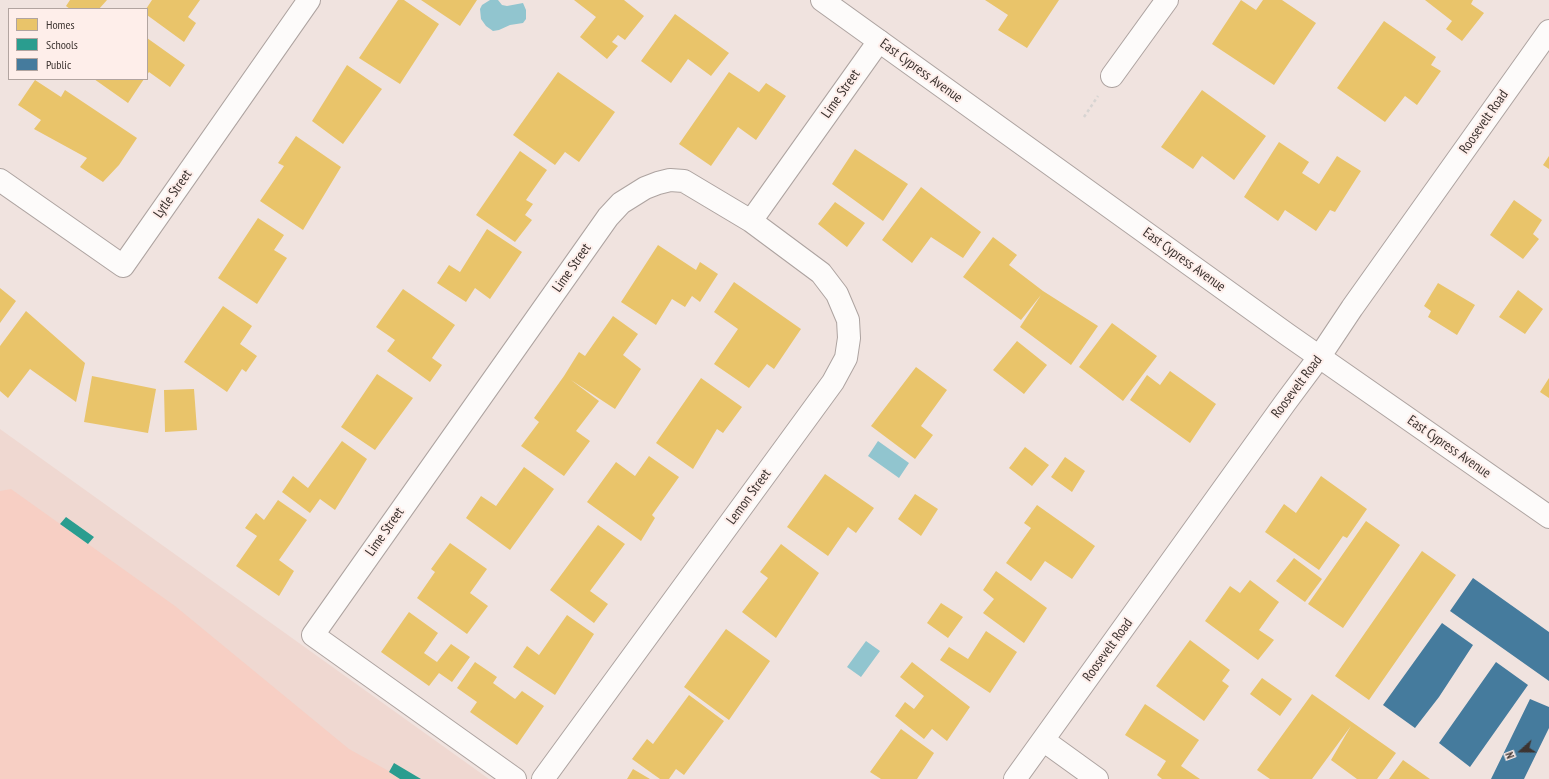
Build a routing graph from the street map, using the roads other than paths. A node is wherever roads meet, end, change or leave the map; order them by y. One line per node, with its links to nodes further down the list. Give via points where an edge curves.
1 (310, 0): 7 (street, Lytle Street, via 123,266)
2 (822, 0): 5 (street, East Cypress Avenue)
3 (1168, 0): 6 (street)
4 (1549, 31): 9 (street, Roosevelt Road)
5 (878, 41): 8 (street, Lime Street); 9 (street, East Cypress Avenue)
6 (1112, 76)
7 (0, 180)
8 (751, 221): 12 (street, Lime Street, via 684,181 670,180 658,183 621,203 608,217 313,635); 13 (street, Lemon Street, via 821,273 837,294 848,320 846,358 828,389)
9 (1320, 356): 10 (street, East Cypress Avenue); 11 (street, Roosevelt Road)
10 (1549, 517)
11 (1043, 740): 14 (street, Roosevelt Road); 15 (street)
12 (515, 779)
13 (543, 779)
14 (1015, 779)
15 (1097, 779)

